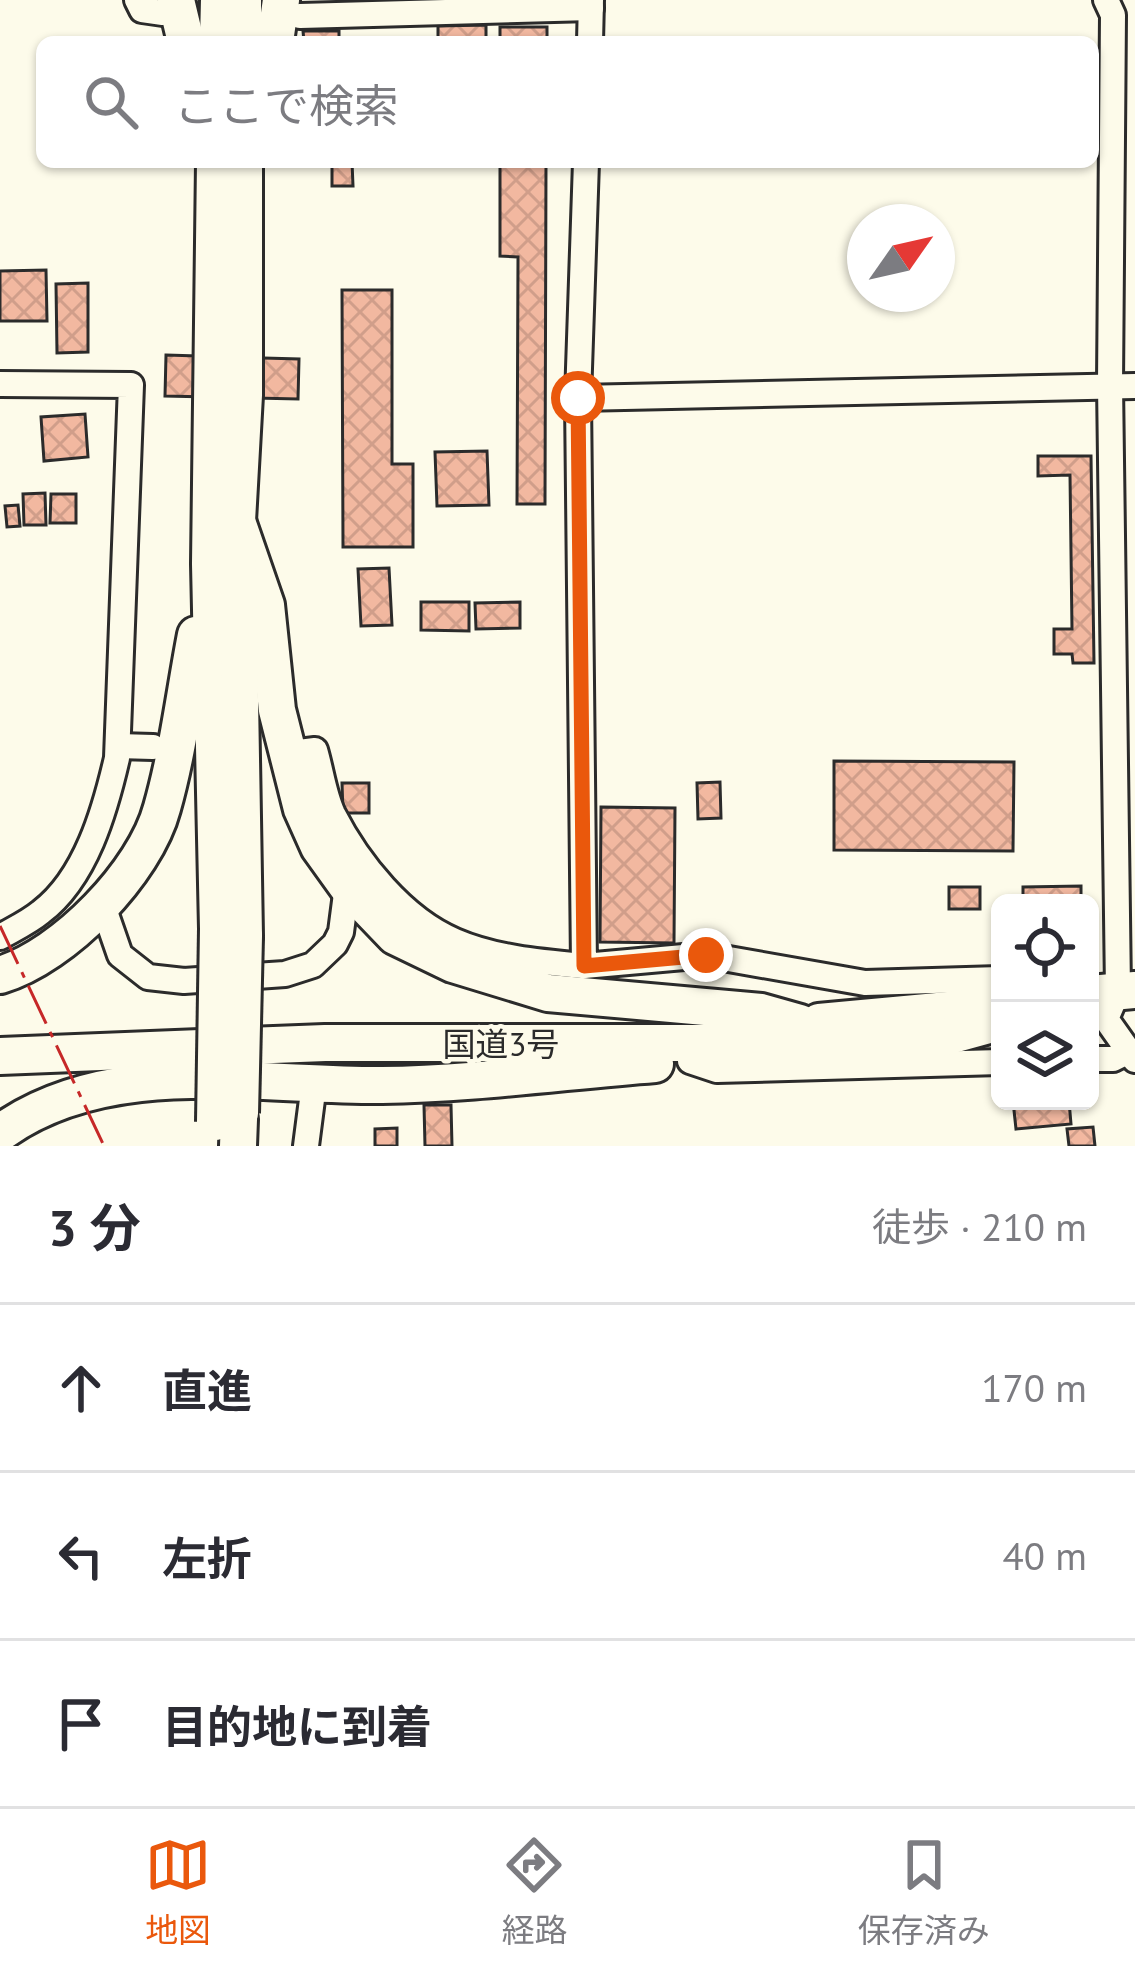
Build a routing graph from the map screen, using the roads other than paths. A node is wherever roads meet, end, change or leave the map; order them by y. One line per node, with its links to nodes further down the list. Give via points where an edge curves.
1 (136, 0): 5 (street, via 142,10)
2 (219, 0): 9 (highway)
3 (243, 0): 10 (highway)
4 (591, 4): 7 (street); 11 (street)
5 (169, 7): 8 (highway)
6 (1118, 9): 20 (street)
7 (285, 19)
8 (183, 36)
9 (218, 36)
10 (243, 36)
11 (590, 36)
12 (201, 168): 18 (highway)
13 (215, 168): 18 (highway)
14 (244, 168): 17 (highway)
15 (254, 168): 17 (highway)
16 (586, 168): 21 (street)
17 (243, 226): 22 (highway)
18 (213, 254): 23 (highway)
19 (0, 384): 24 (street, via 131,385)
20 (1122, 385): 21 (street); 34 (street)
21 (578, 398): 31 (street)
22 (237, 521): 27 (highway, via 266,605 277,710 302,809); 29 (highway)
23 (210, 564): 28 (highway, via 162,812 138,860); 29 (highway)
24 (118, 746): 25 (street); 30 (street, via 106,804 79,866 45,910)
25 (153, 747)
26 (298, 752): 31 (street, via 315,750 331,811 362,862 416,918 456,942)
27 (346, 886): 28 (street, via 334,944 313,965 286,974 148,977 120,955); 36 (highway, via 395,936 548,993 761,1012)
28 (102, 903): 32 (highway, via 65,940)
29 (231, 933): 47 (highway, bridge)
30 (0, 938)
31 (584, 966): 33 (street, via 706,955 865,982)
32 (0, 976)
33 (991, 979)
34 (1111, 980): 41 (street, via 1106,1019)
35 (991, 1006): 36 (highway, 国道3号)
36 (800, 1023): 38 (highway, 国道3号)
37 (991, 1024): 39 (highway, 国道3号)
38 (0, 1034)
39 (904, 1043): 40 (highway, 国道3号, via 325,1043); 42 (highway)
40 (0, 1056)
41 (1132, 1056): 43 (street)
42 (690, 1060): 44 (street, via 717,1070); 45 (highway)
43 (1099, 1060)
44 (991, 1062)
45 (312, 1096): 46 (highway, via 121,1084 33,1109); 48 (street)
46 (0, 1133)
47 (227, 1133)
48 (309, 1146)

